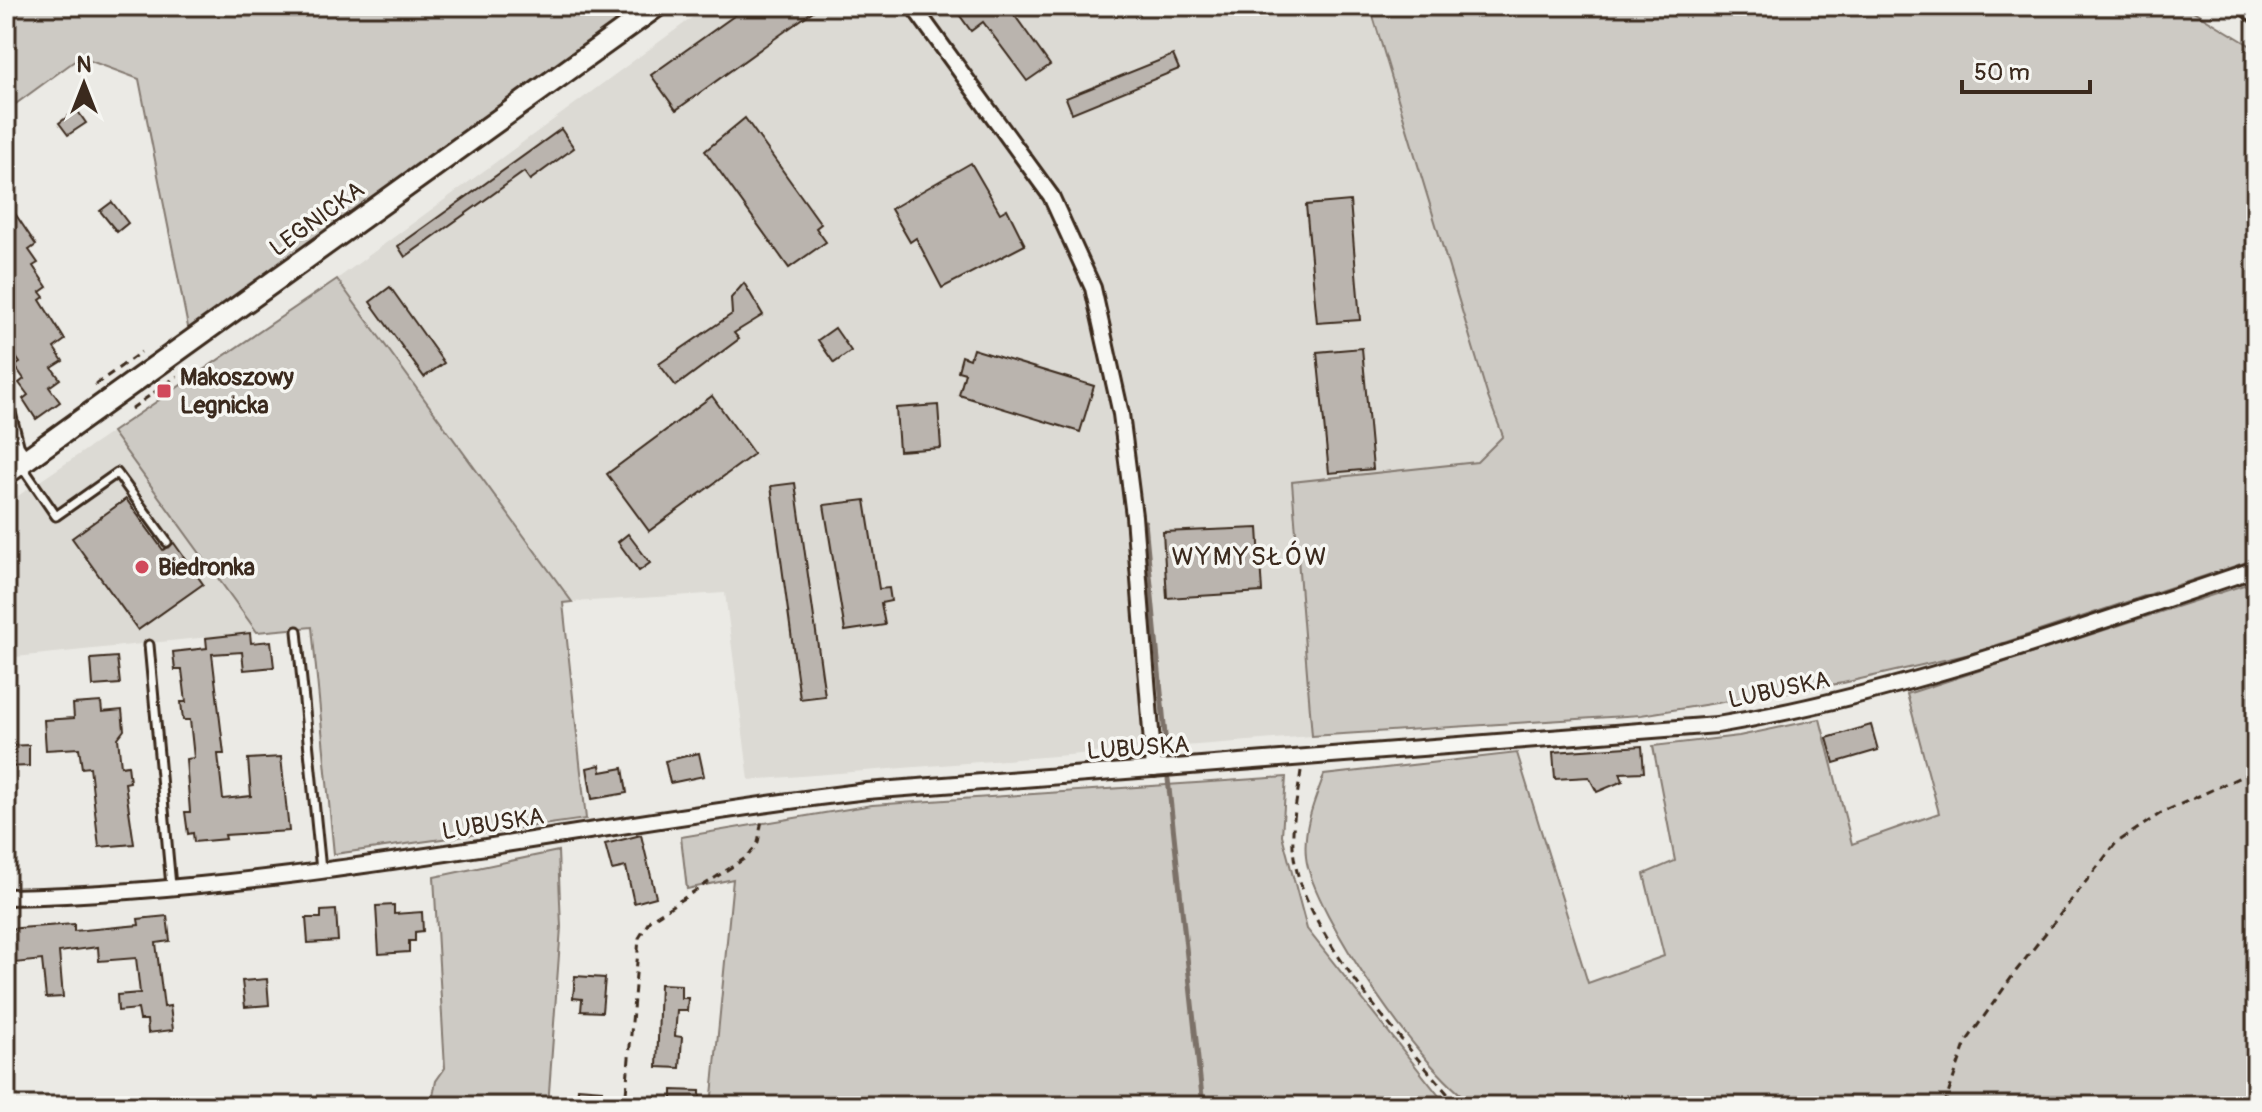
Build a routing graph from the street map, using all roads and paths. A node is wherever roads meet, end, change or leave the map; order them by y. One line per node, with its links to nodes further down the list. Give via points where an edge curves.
1 (657, 6): 6 (main road, LEGNICKA)
2 (913, 6): 12 (street, via 1051,196 1093,288 1121,414 1134,516)
3 (174, 380): 5 (path)
4 (6, 407): 6 (street)
5 (135, 407)
6 (17, 466): 7 (lane, via 56,516 117,473)
7 (167, 542)
8 (2256, 569): 11 (street, LUBUSKA, via 1987,658 1761,718 1659,732)
9 (297, 631): 15 (lane)
10 (149, 645): 16 (lane)
11 (1302, 759): 12 (street, LUBUSKA); 19 (path, via 1294,862 1315,923)
12 (1154, 769): 14 (street, LUBUSKA)
13 (2256, 770): 20 (path, via 2161,813 2116,843 1966,1042)
14 (765, 803): 15 (street, LUBUSKA); 18 (path, via 758,843 747,857 650,920 639,938)
15 (321, 870): 16 (street, LUBUSKA)
16 (171, 886): 17 (street, LUBUSKA)
17 (6, 897)
18 (625, 1106)
19 (1458, 1106)
20 (1944, 1106)

